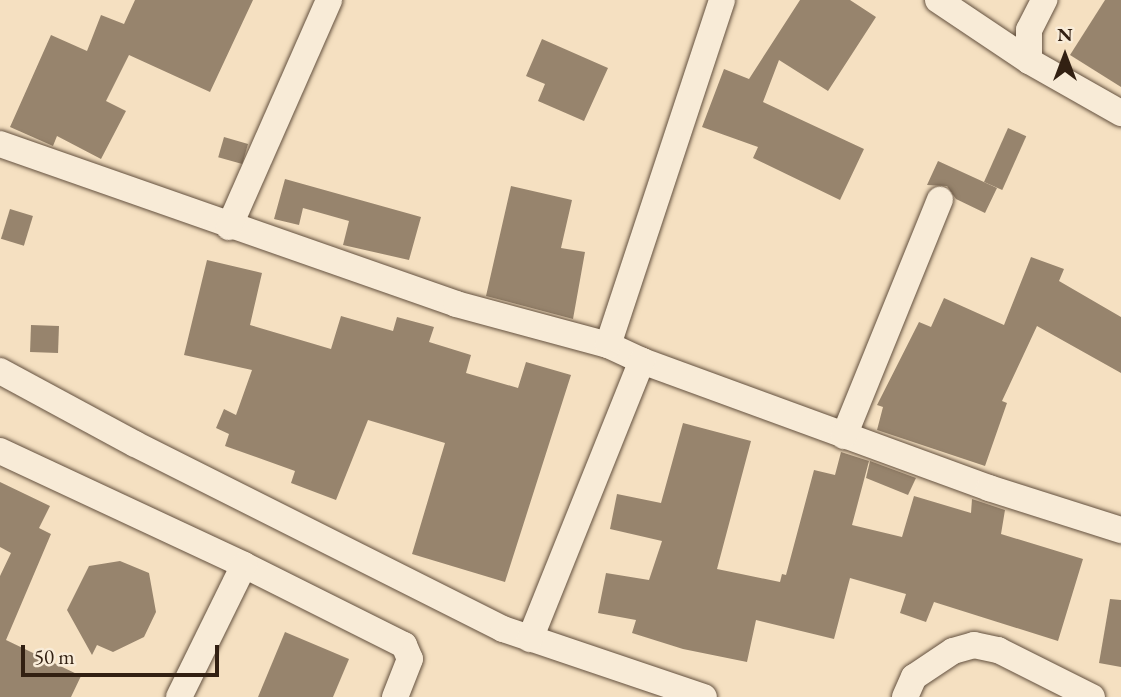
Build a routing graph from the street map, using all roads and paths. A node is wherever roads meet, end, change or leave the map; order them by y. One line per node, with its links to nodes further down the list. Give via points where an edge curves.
1 (329, 0): 11 (street)
2 (722, 0): 12 (street)
3 (938, 0): 6 (street)
4 (1044, 0): 5 (street)
5 (1029, 30): 6 (street); 7 (street)
6 (986, 32): 7 (street)
7 (1029, 61): 8 (street)
8 (1121, 113)
9 (0, 144): 11 (street)
10 (940, 200): 15 (street)
11 (229, 227): 12 (street, via 456,304)
12 (608, 345): 13 (street)
13 (642, 361): 15 (street); 19 (street)
14 (0, 371): 19 (street, via 135,444)
15 (844, 436): 17 (street)
16 (0, 451): 18 (street)
17 (1121, 530)
18 (244, 565): 20 (street); 21 (street, via 404,645 410,659)
19 (530, 639): 22 (street)
20 (179, 697)
21 (395, 697)
22 (704, 697)
23 (905, 697): 24 (street, via 914,677 953,651 974,645 998,650)
24 (1092, 697)

